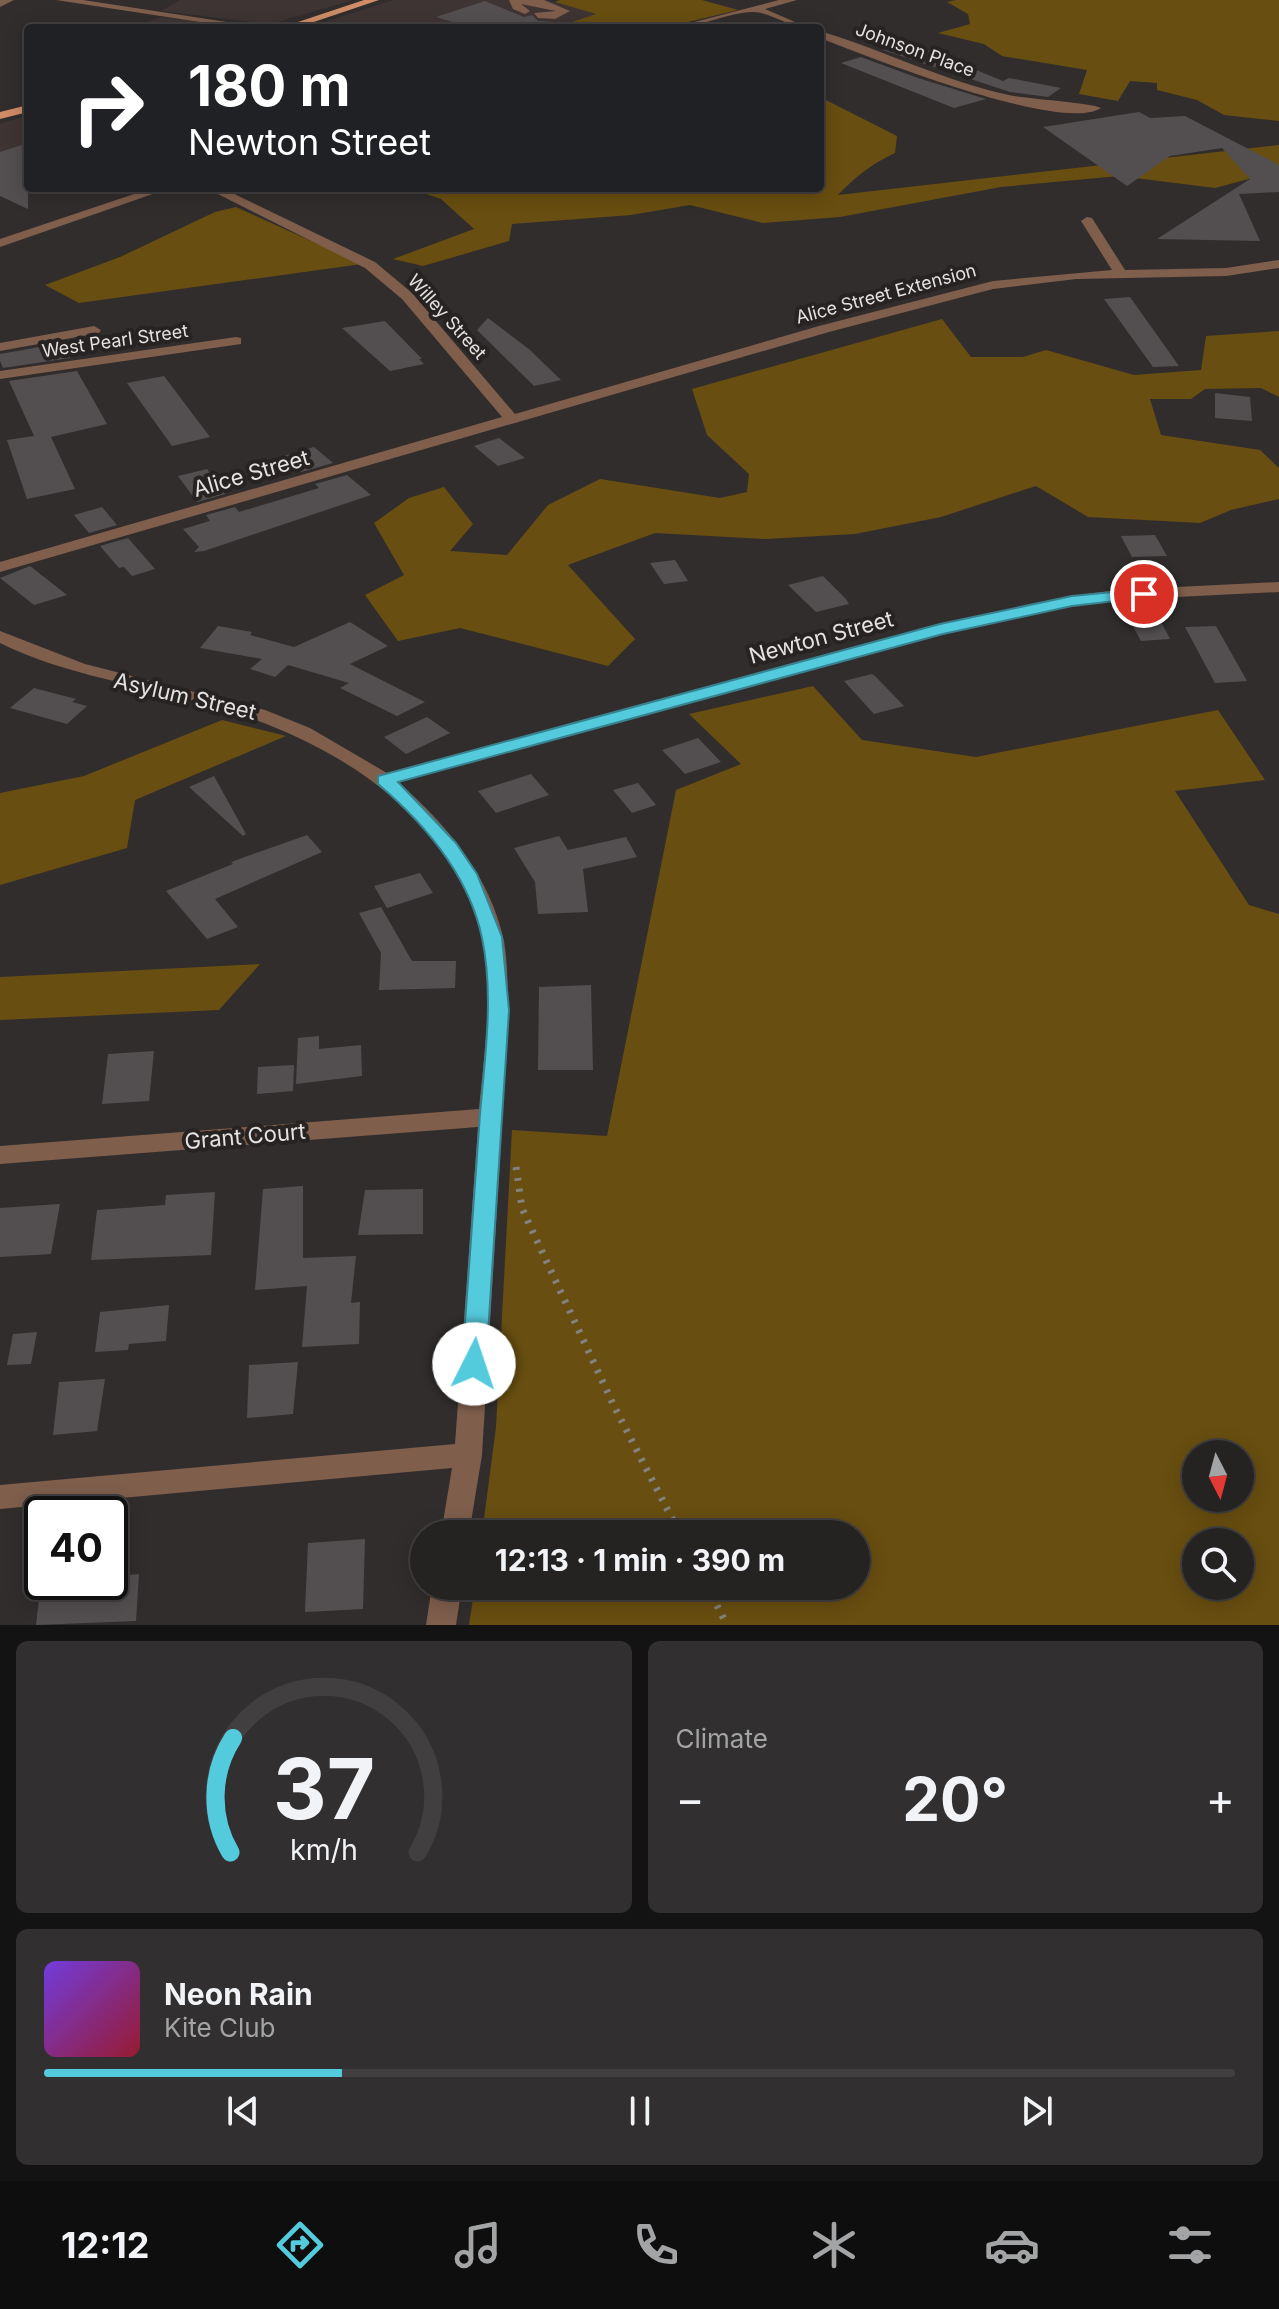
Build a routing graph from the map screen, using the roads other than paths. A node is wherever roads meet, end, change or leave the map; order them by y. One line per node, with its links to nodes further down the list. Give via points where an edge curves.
1 (9, 0): 5 (street)
2 (61, 0): 9 (street)
3 (374, 0): 10 (main road)
4 (792, 0): 6 (street)
5 (0, 4)
6 (755, 9): 11 (street); 12 (street)
7 (525, 11): 8 (street, via 514,0 565,11)
8 (538, 15)
9 (232, 24)
10 (298, 24)
11 (693, 24)
12 (794, 24)
13 (824, 36): 14 (street, Johnson Place, via 963,88)
14 (1095, 108)
15 (24, 109): 16 (main road)
16 (0, 116)
17 (152, 192): 20 (street)
18 (220, 192): 27 (street, Willey Street, via 370,265 407,296)
19 (1087, 221): 22 (street)
20 (0, 243)
21 (1279, 264): 22 (street, Alice Street Extension, via 1226,272)
22 (1120, 273): 27 (street, Alice Street Extension, via 993,285)
23 (94, 330): 25 (street)
24 (236, 341): 26 (street, West Pearl Street)
25 (0, 347)
26 (0, 375)
27 (513, 421): 28 (street, Alice Street)
28 (0, 567)
29 (1279, 587): 31 (street, Newton Street, via 1117,595 999,616)
30 (0, 636): 31 (street, Asylum Street, via 97,675 255,711 337,749)
31 (385, 780): 32 (street, Asylum Street, via 450,847 492,937 498,1010)
32 (490, 1117): 33 (street, Grant Court); 34 (street, Asylum Street)
33 (0, 1155)
34 (468, 1455): 35 (street); 36 (street, Asylum Street)
35 (0, 1497)
36 (457, 1520)
37 (445, 1600): 38 (street)
38 (441, 1625)

